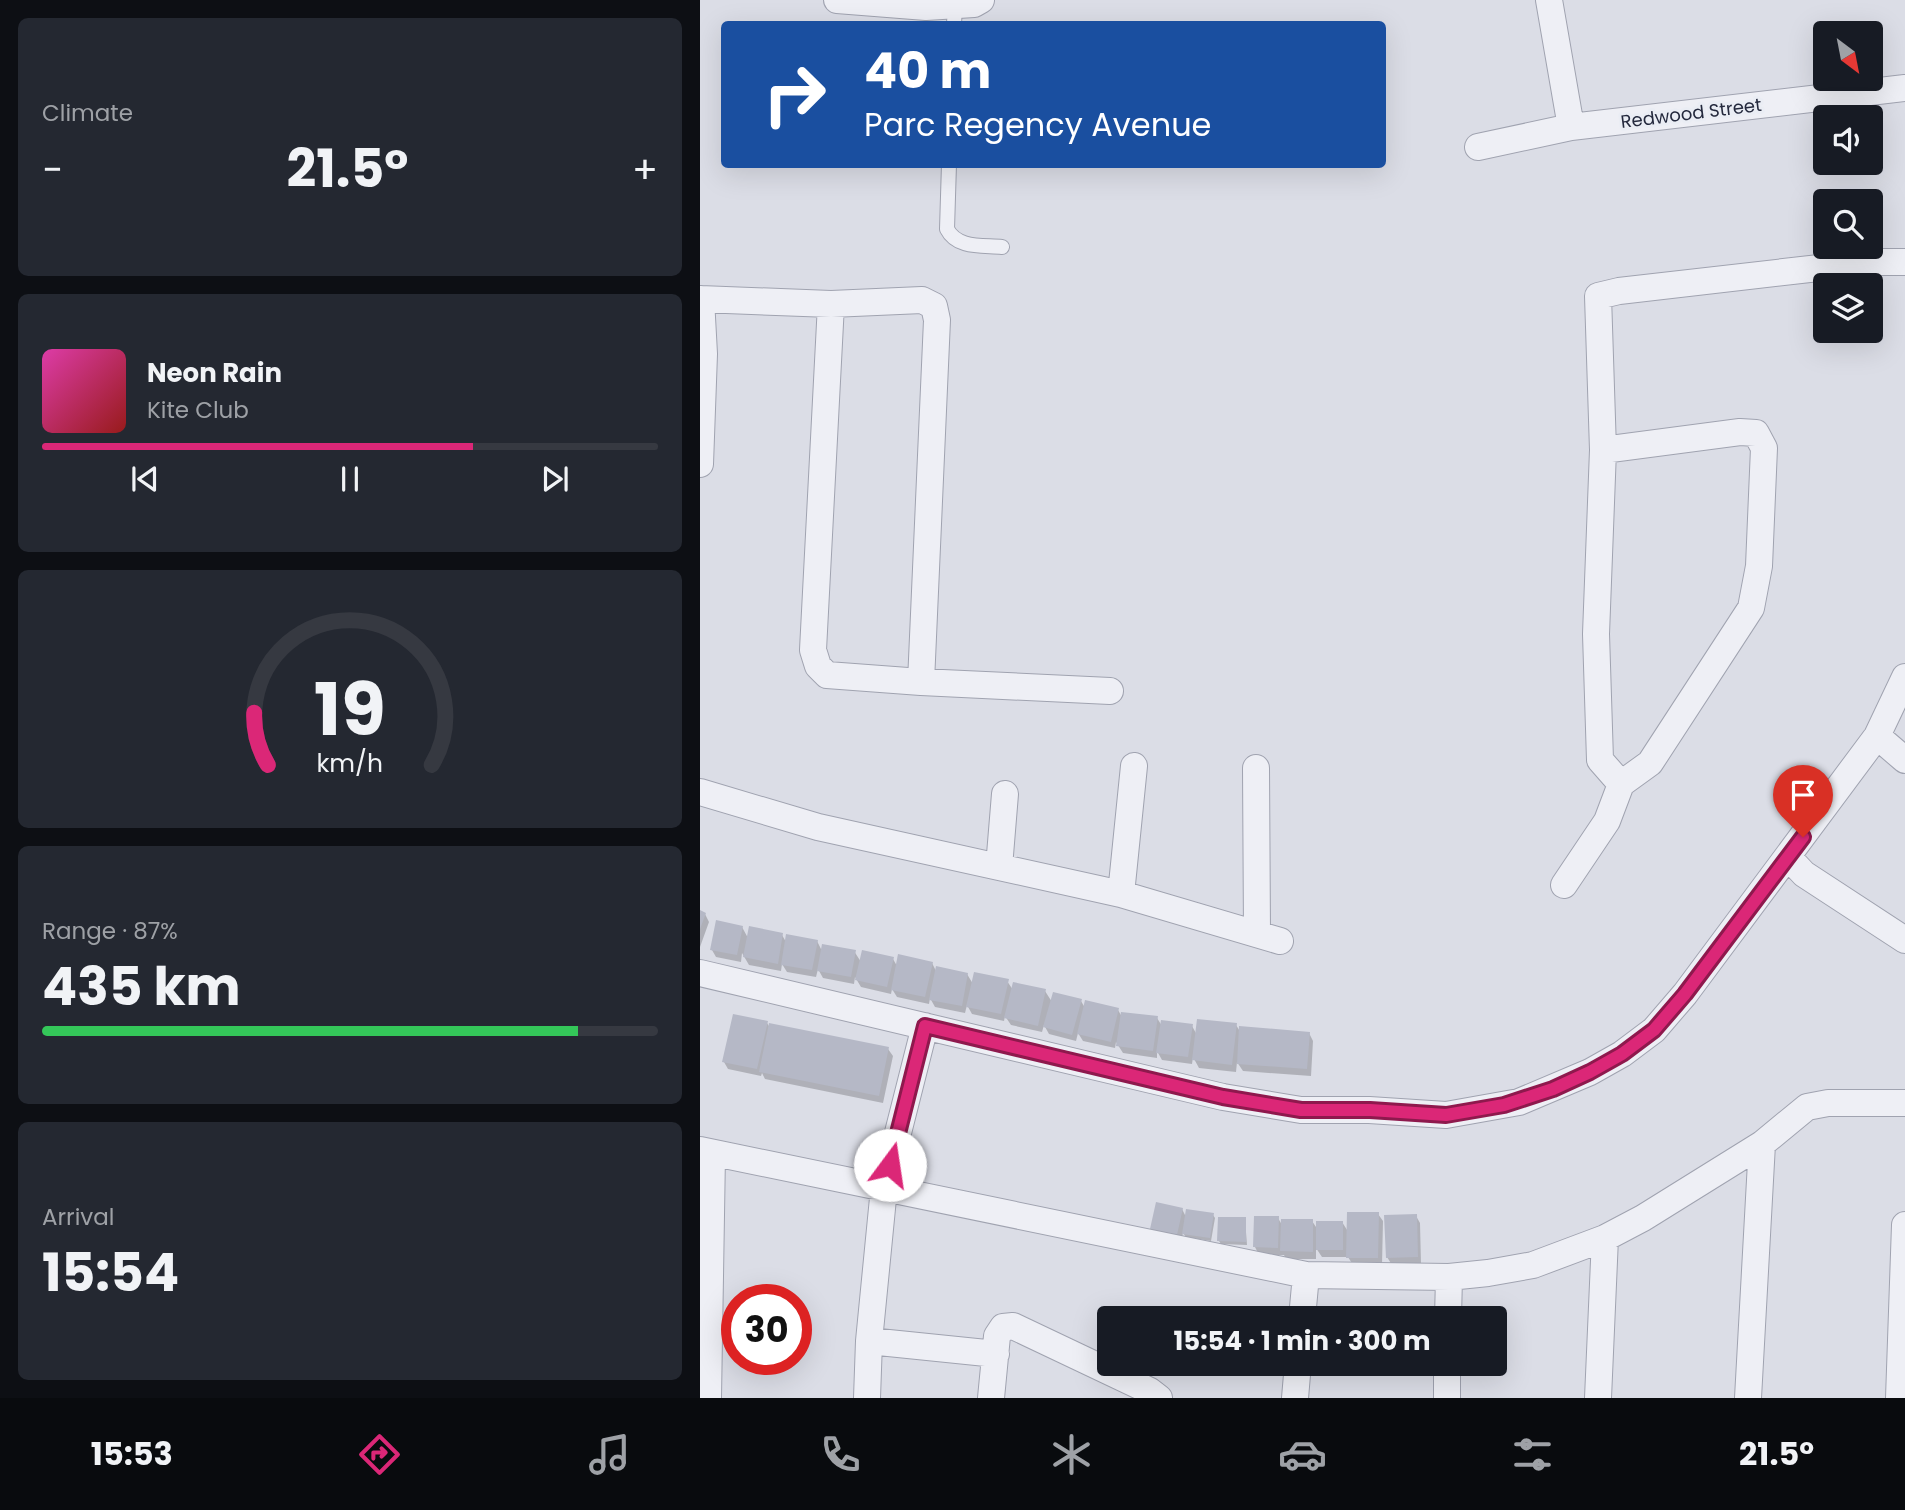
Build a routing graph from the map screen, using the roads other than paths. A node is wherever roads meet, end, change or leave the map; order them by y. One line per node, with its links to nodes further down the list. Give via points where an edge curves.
1 (837, 0): 4 (street, via 926,7)
2 (981, 0): 4 (street)
3 (1549, 0): 6 (street)
4 (954, 15)
5 (1905, 88): 6 (street, Redwood Street)
6 (1571, 127): 7 (street, Redwood Street)
7 (1478, 147)
8 (949, 168): 9 (lane, via 947,229 951,238)
9 (1002, 247)
10 (1905, 262): 13 (street, via 1871,262 1598,296)
11 (701, 299): 12 (street); 14 (street)
12 (831, 304): 16 (street, via 813,650 817,666 827,676); 16 (street, via 922,300 934,306)
13 (1603, 450): 22 (street, via 1596,634 1600,760); 22 (street, via 1740,432 1756,433 1764,448 1759,566 1751,608 1650,763)
14 (700, 464)
15 (1905, 677): 18 (street)
16 (921, 682): 17 (street)
17 (1110, 691)
18 (1877, 736): 19 (street); 25 (street)
19 (1905, 760)
20 (1133, 766): 28 (street)
21 (1256, 768): 28 (street, via 1268,937)
22 (1620, 784): 27 (street, via 1607,821)
23 (700, 792): 26 (street, via 818,827)
24 (1005, 794): 26 (street)
25 (1788, 858): 29 (street, via 1804,874); 31 (street, via 1654,1030 1590,1072 1489,1109 1446,1115 1301,1110 1223,1097)
26 (999, 867): 28 (street)
27 (1564, 885)
28 (1121, 894)
29 (1905, 940)
30 (700, 973): 31 (street)
31 (925, 1026): 35 (street)
32 (1905, 1103): 33 (street, via 1807,1107)
33 (1762, 1144): 37 (street); 53 (street)
34 (706, 1152): 35 (street); 46 (street)
35 (884, 1188): 38 (street); 42 (street)
36 (1905, 1225): 54 (street)
37 (1605, 1238): 39 (street, via 1533,1265); 52 (street)
38 (1306, 1275): 39 (street); 40 (street)
39 (1449, 1277): 41 (street)
40 (1303, 1306)
41 (1448, 1306)
42 (869, 1341): 43 (street); 47 (street)
43 (996, 1354): 48 (street); 49 (street, via 997,1336 1003,1327 1013,1326)
44 (1297, 1376): 50 (street)
45 (1447, 1376): 51 (street)
46 (708, 1398)
47 (867, 1398)
48 (991, 1398)
49 (1159, 1398)
50 (1295, 1398)
51 (1447, 1398)
52 (1598, 1398)
53 (1748, 1398)
54 (1899, 1398)

